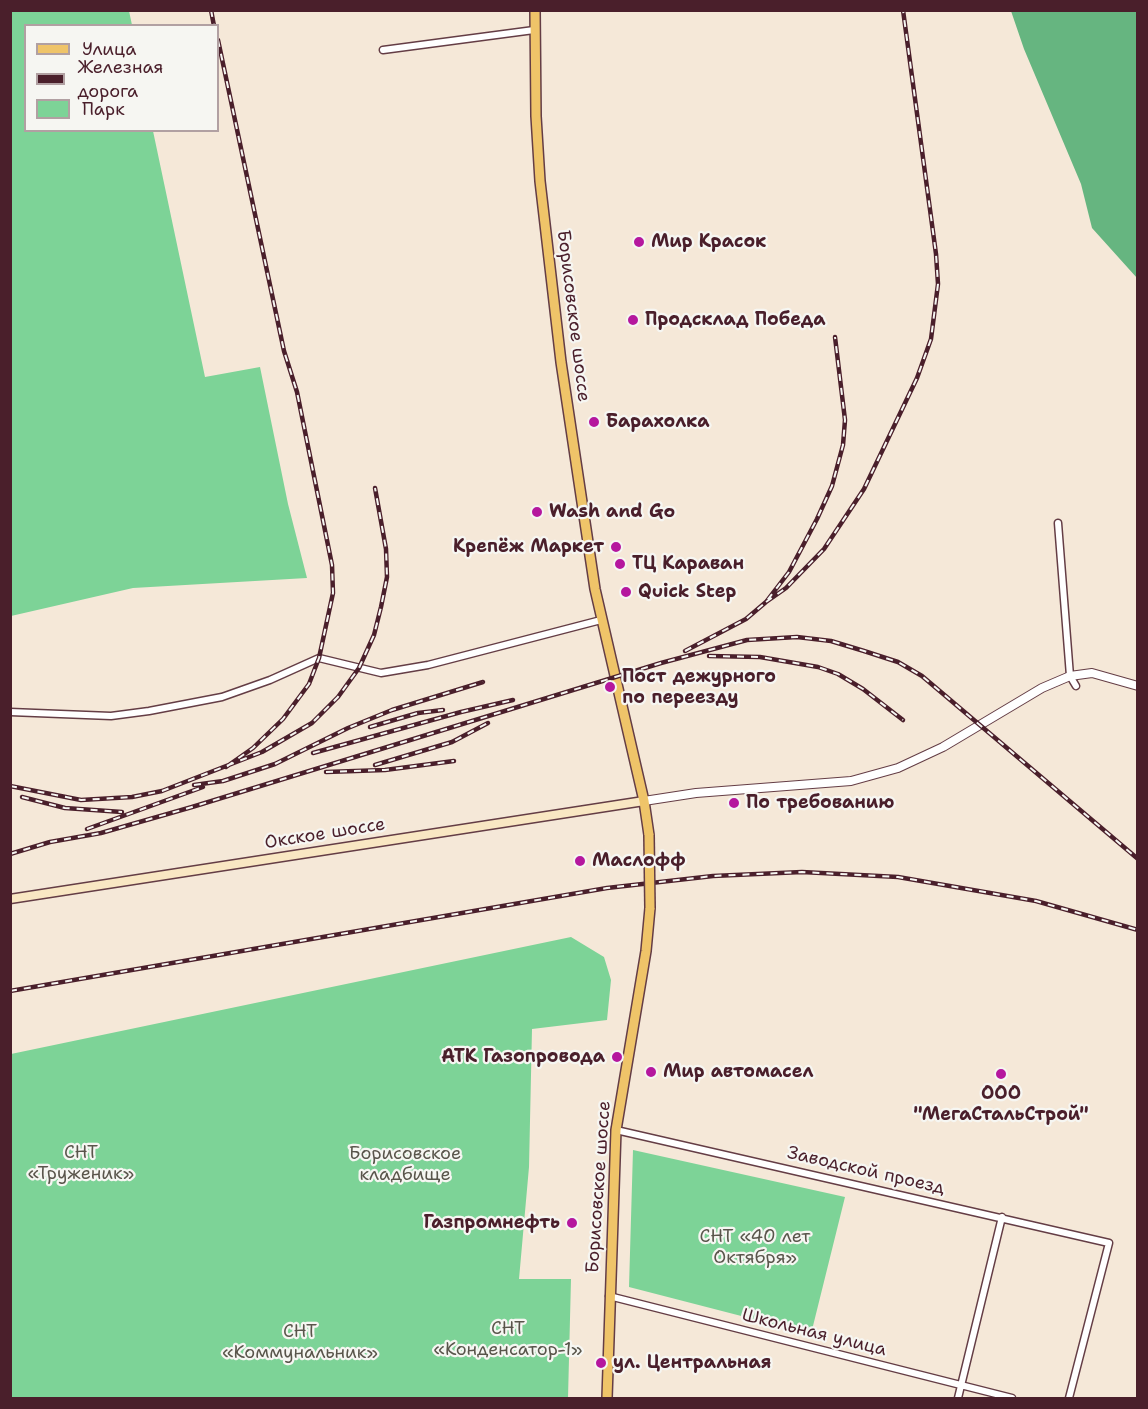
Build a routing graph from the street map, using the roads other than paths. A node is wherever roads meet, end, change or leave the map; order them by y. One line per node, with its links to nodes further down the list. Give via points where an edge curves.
1 (535, 10): 2 (main road, Борисовское шоссе)
2 (534, 30): 3 (street); 5 (main road, Борисовское шоссе, via 546,237 587,542)
3 (383, 50)
4 (1058, 523): 6 (street)
5 (602, 621): 9 (street, via 381,673 319,658 222,697 149,711 111,716); 10 (main road, Борисовское шоссе)
6 (1070, 676): 7 (street); 8 (street, via 1092,673); 10 (street, via 1042,688 943,747 877,775 820,785 696,793)
7 (1077, 686)
8 (1137, 686)
9 (10, 712)
10 (644, 801): 11 (main road, Окское шоссе); 12 (main road, Борисовское шоссе, bridge, via 649,835 650,908)
11 (10, 899)
12 (616, 1130): 13 (street, Заводской проезд); 14 (main road, Борисовское шоссе)
13 (1002, 1217): 15 (street); 19 (street, Заводской проезд, via 1109,1243)
14 (609, 1296): 15 (street, Школьная улица); 16 (main road, Борисовское шоссе)
15 (961, 1386): 17 (street); 18 (street, Школьная улица)
16 (607, 1398)
17 (958, 1398)
18 (1012, 1398)
19 (1069, 1398)

